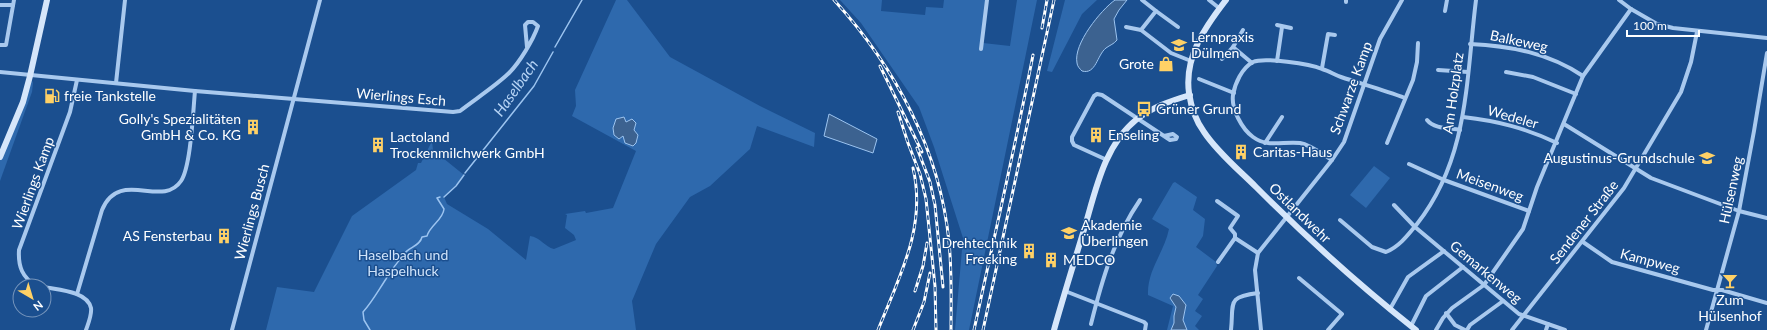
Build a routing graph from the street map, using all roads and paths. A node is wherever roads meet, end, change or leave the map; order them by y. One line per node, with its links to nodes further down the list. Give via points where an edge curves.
1 (14, 0): 14 (street)
2 (47, 0): 45 (street)
3 (125, 0): 49 (street)
4 (320, 0): 56 (street)
5 (987, 0): 34 (street)
6 (1142, 0): 17 (street)
7 (1209, 0): 15 (street)
8 (1226, 0): 15 (street, Ostlandwehr)
9 (1402, 0): 50 (street, Schwarze Kamp, via 1380,39)
10 (1447, 0): 18 (street)
11 (1476, 0): 30 (street, Am Holzplatz)
12 (1619, 0): 16 (street)
13 (0, 5): 14 (street)
14 (13, 5): 31 (street, via 6,45)
15 (1219, 8): 37 (street, Ostlandwehr, via 1197,44)
16 (1631, 9): 26 (street, via 1657,24); 46 (street)
17 (1156, 11): 21 (street); 24 (street)
18 (1445, 11)
19 (1276, 25): 22 (street)
20 (1126, 27): 24 (street)
21 (1178, 27)
22 (1282, 27): 23 (street); 38 (street)
23 (1291, 28)
24 (1141, 30): 37 (street, via 1171,54)
25 (1243, 30): 32 (street)
26 (1697, 32): 28 (street); 71 (street, Sendener Straße, via 1682,88)
27 (1335, 35): 40 (street, via 1328,34)
28 (1767, 38)
29 (1418, 43): 55 (street, via 1417,67)
30 (1470, 44): 43 (street, Am Holzplatz); 46 (street, Balkeweg, via 1500,45 1529,51 1553,59)
31 (0, 45)
32 (1233, 46): 36 (street); 39 (street)
33 (527, 47): 33 (street, Wierlings Esch, via 538,26 533,22 525,25); 56 (street, Wierlings Esch, via 509,73 460,111)
34 (982, 49)
35 (1767, 53): 77 (street, Hülsenweg)
36 (1222, 59)
37 (1191, 61): 54 (street, Ostlandwehr)
38 (1277, 61): 39 (street, via 1260,60); 40 (street)
39 (1252, 63): 52 (street, via 1241,74)
40 (1322, 68): 50 (street)
41 (1438, 70): 43 (street)
42 (0, 72): 45 (street, Wierlings Esch)
43 (1468, 72): 58 (street, Am Holzplatz)
44 (1506, 72): 53 (street, via 1533,77)
45 (30, 76): 48 (street, Wierlings Esch); 67 (street, via 23,102)
46 (1584, 76): 53 (street)
47 (1199, 79): 52 (street)
48 (77, 80): 49 (street, Wierlings Esch); 88 (street, Wierlings Kamp, via 70,112 19,250 18,262)
49 (116, 83): 51 (street, Wierlings Esch)
50 (1364, 84): 55 (street); 69 (street, Schwarze Kamp, via 1344,142)
51 (195, 91): 56 (street, Wierlings Esch); 95 (street, via 187,170 180,182 170,190 123,190 106,201)
52 (1234, 93): 65 (street, via 1233,106 1243,125 1252,136)
53 (1576, 94): 61 (street)
54 (1190, 95): 59 (street, via 1156,107); 78 (street, Ostlandwehr, via 1197,120 1205,134)
55 (1405, 98): 66 (street)
56 (294, 99): 106 (street, Wierlings Busch)
57 (1282, 117): 65 (street)
58 (1463, 117): 62 (street, Am Holzplatz); 64 (street, Wedeler, via 1510,125)
59 (1137, 120): 63 (street); 68 (street, via 1120,138); 68 (street, via 1102,95 1094,96 1072,141 1074,145)
60 (1428, 120): 62 (street, via 1442,127)
61 (1564, 124): 64 (street); 71 (street)
62 (1460, 130): 72 (street, Am Holzplatz)
63 (1164, 136)
64 (1556, 142): 76 (street)
65 (1265, 143): 69 (street, via 1300,143)
66 (1388, 143)
67 (0, 157)
68 (1107, 160): 93 (street)
69 (1332, 160): 78 (street, Schwarze Kamp)
70 (1409, 164): 72 (street, Meisenweg)
71 (1636, 170): 77 (street); 83 (street, Sendener Straße, via 1617,200)
72 (1444, 180): 76 (street, Meisenweg); 81 (street, Am Holzplatz, via 1436,197)
73 (1140, 200): 97 (street, via 1119,235)
74 (1217, 201): 82 (street, via 1238,216 1230,228)
75 (1394, 205): 81 (street, Gemarkenweg)
76 (1529, 211): 90 (street, via 1523,229)
77 (1738, 211): 79 (street); 92 (street, Hülsenweg)
78 (1286, 218): 85 (street, Schwarze Kamp); 99 (street, Ostlandwehr)
79 (1767, 218)
80 (1340, 220): 81 (street, Am Holzplatz, via 1372,247 1386,252 1398,246)
81 (1415, 227): 84 (street, Gemarkenweg)
82 (1235, 238): 85 (street); 86 (street)
83 (1583, 242): 92 (street, Kampweg, via 1612,262); 101 (street, Sendener Straße)
84 (1444, 251): 87 (street, Gemarkenweg); 99 (street, via 1408,277)
85 (1258, 253): 94 (street, via 1255,270)
86 (1218, 262)
87 (1463, 267): 90 (street, Gemarkenweg); 104 (street, via 1426,296)
88 (26, 278)
89 (1299, 278): 111 (street, via 1342,314)
90 (1484, 285): 96 (street, Gemarkenweg); 100 (street)
91 (52, 289): 95 (street)
92 (1717, 290): 98 (street, Kampweg); 117 (street, Hülsenweg)
93 (1065, 291): 97 (street); 107 (street)
94 (1258, 293): 109 (street, via 1238,296 1235,300 1232,306); 110 (street)
95 (77, 294): 105 (street, via 88,302 91,309)
96 (1503, 301): 101 (street, Gemarkenweg, via 1519,314); 113 (street)
97 (1096, 303): 102 (street); 108 (street, via 1144,322)
98 (1767, 303)
99 (1390, 309): 104 (street, Ostlandwehr)
100 (1446, 313): 112 (street); 113 (street, via 1455,325)
101 (1525, 315): 103 (street, Gemarkenweg); 114 (street, Sendener Straße)
102 (1091, 324)
103 (1548, 324): 115 (street); 116 (street, Gemarkenweg)
104 (1414, 328)
105 (86, 330)
106 (232, 330)
107 (1054, 330)
108 (1145, 330)
109 (1231, 330)
110 (1262, 330)
111 (1328, 330)
112 (1436, 330)
113 (1466, 330)
114 (1512, 330)
115 (1546, 330)
116 (1565, 330)
117 (1706, 330)

